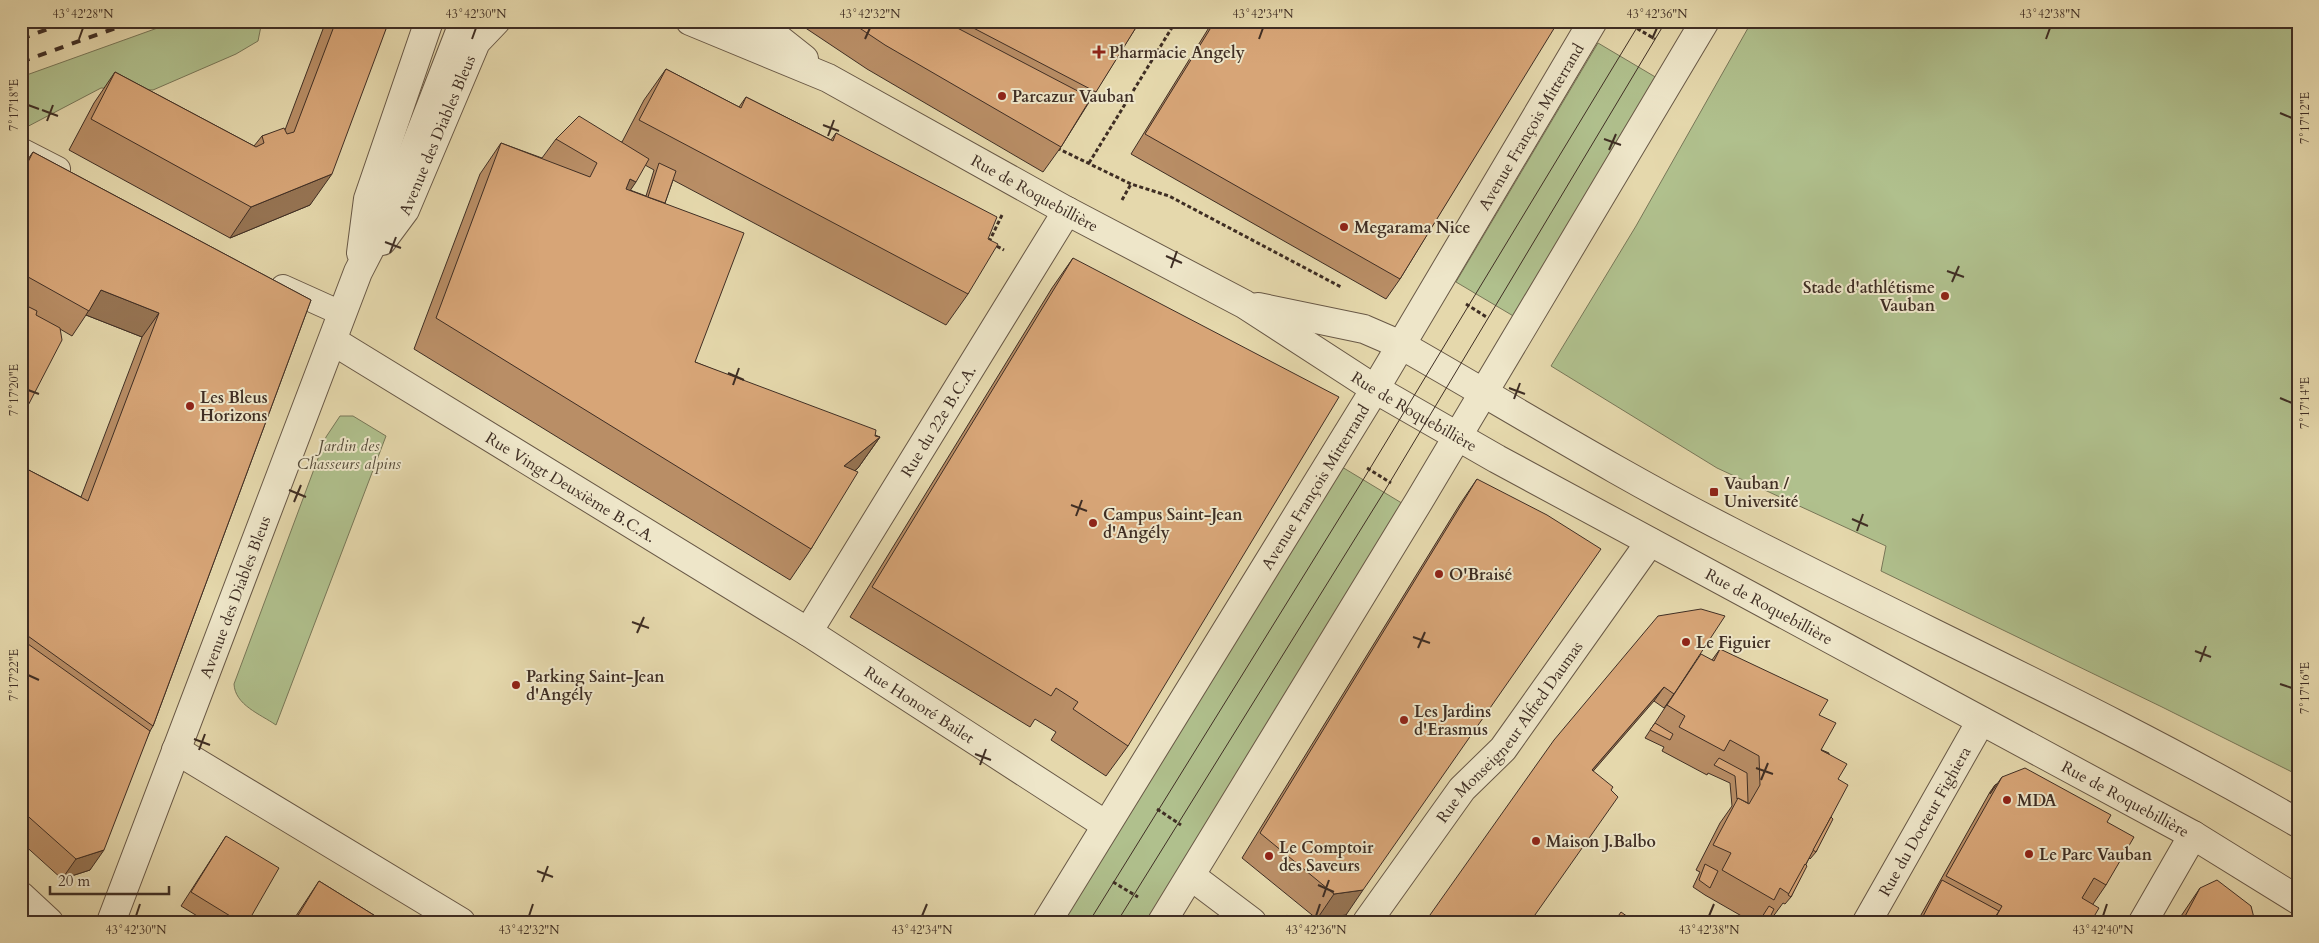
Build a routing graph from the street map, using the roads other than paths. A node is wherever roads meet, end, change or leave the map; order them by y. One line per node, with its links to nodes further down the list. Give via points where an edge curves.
1 (429, 21): 12 (street, Avenue des Diables Bleus, via 368,199)
2 (464, 21): 12 (street, Avenue des Diables Bleus, via 392,206)
3 (496, 21): 12 (street, Avenue des Diables Bleus, via 476,42 405,210)
4 (690, 21): 8 (street, Rue de Roquebillière)
5 (756, 21): 8 (street, Rue de Roquebillière)
6 (1593, 21): 17 (street, Avenue François Mitterrand)
7 (1705, 21): 19 (street)
8 (828, 78): 11 (street, Rue de Roquebillière)
9 (21, 150): 10 (lane)
10 (74, 178)
11 (1067, 211): 14 (street, Rue de Roquebillière); 22 (street, Rue du 22e B.C.A.)
12 (358, 272): 15 (street, Avenue des Diables Bleus)
13 (260, 274): 15 (lane)
14 (1244, 304): 17 (street, Rue de Roquebillière, via 1364,329); 18 (street, Rue de Roquebillière)
15 (343, 314): 16 (street, Avenue des Diables Bleus)
16 (333, 341): 22 (street, Rue Vingt Deuxième B.C.A.); 24 (street, Avenue des Diables Bleus)
17 (1401, 344): 18 (street, Avenue François Mitterrand); 19 (street, Rue de Roquebillière)
18 (1375, 389): 20 (street, Rue de Roquebillière); 26 (street, Avenue François Mitterrand)
19 (1483, 392): 20 (street); 25 (street, Rue de Roquebillière, via 1630,478 1730,531 2196,766)
20 (1457, 436): 21 (street, Rue de Roquebillière); 28 (street)
21 (1650, 542): 23 (street, Rue de Roquebillière); 37 (street, Rue Monseigneur Alfred Daumas, via 1503,749 1462,789)
22 (808, 632): 26 (street, Rue Honoré Bailet)
23 (1981, 721): 27 (street, Rue de Roquebillière); 38 (street, Rue du Docteur Fighiera)
24 (176, 750): 33 (street, Avenue des Diables Bleus); 34 (street)
25 (2298, 823)
26 (1106, 825): 35 (street, Avenue François Mitterrand)
27 (2193, 835): 30 (street, Rue de Roquebillière); 39 (street)
28 (1191, 876): 31 (street); 36 (street)
29 (21, 896): 32 (street)
30 (2298, 900)
31 (1164, 918)
32 (49, 922)
33 (111, 922)
34 (461, 922)
35 (1047, 922)
36 (1252, 922)
37 (1367, 922)
38 (1867, 922)
39 (2143, 922)

